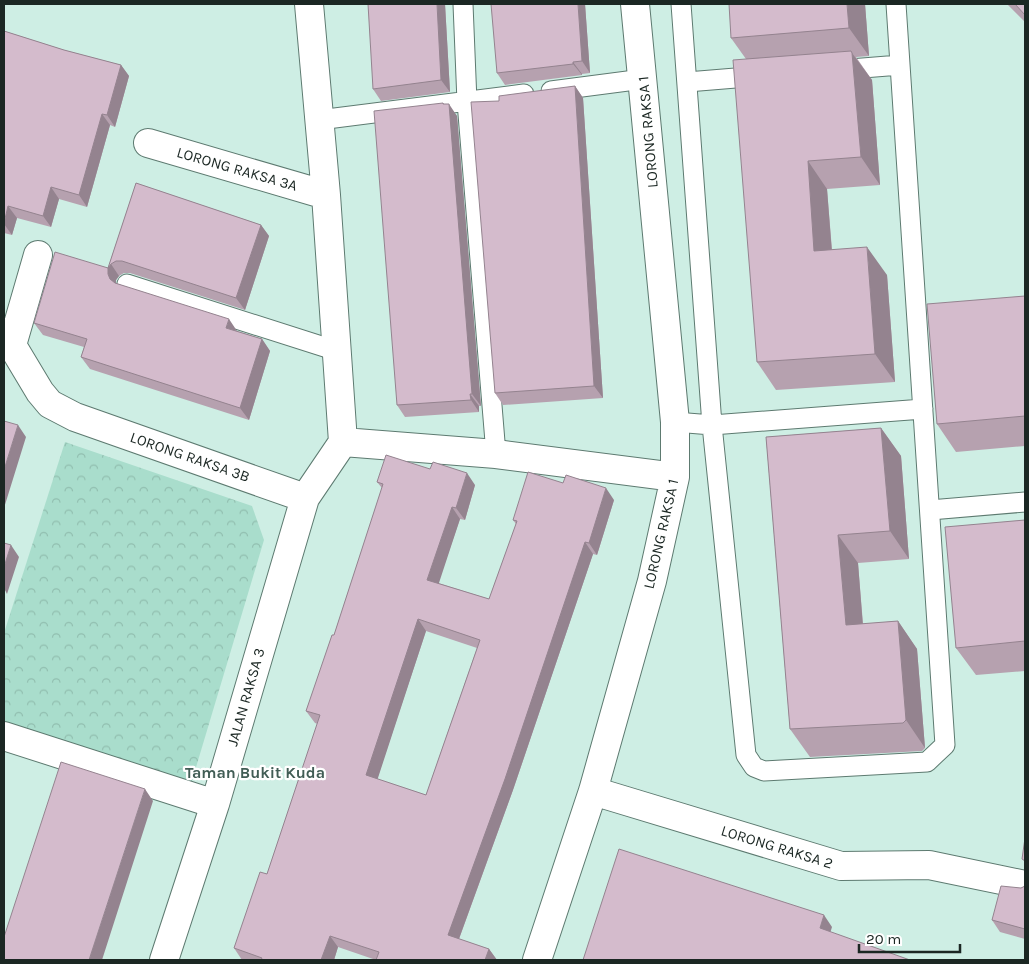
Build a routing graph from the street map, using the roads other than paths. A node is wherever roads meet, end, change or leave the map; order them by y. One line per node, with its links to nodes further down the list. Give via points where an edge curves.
1 (309, 4): 12 (street)
2 (462, 4): 11 (lane)
3 (635, 4): 9 (street, LORONG RAKSA 1)
4 (681, 4): 10 (lane)
5 (896, 4): 6 (lane)
6 (900, 65): 7 (lane); 19 (lane)
7 (823, 71)
8 (774, 75): 10 (lane)
9 (643, 79): 11 (lane); 20 (street, LORONG RAKSA 1)
10 (687, 82): 21 (lane)
11 (467, 102): 12 (lane); 23 (lane)
12 (320, 120): 14 (street)
13 (148, 143): 14 (street, LORONG RAKSA 3A)
14 (326, 195): 18 (street)
15 (38, 255): 17 (street)
16 (127, 284): 18 (lane)
17 (8, 339): 25 (street, LORONG RAKSA 3B, via 50,404 75,417)
18 (337, 351): 22 (street)
19 (923, 409): 21 (lane); 27 (lane)
20 (675, 422): 21 (lane); 24 (street, LORONG RAKSA 1)
21 (712, 425): 27 (lane, via 746,755 754,767 764,771 927,762 945,744)
22 (343, 442): 23 (street); 25 (street, JALAN RAKSA 3)
23 (496, 454): 24 (street)
24 (675, 477): 29 (street, LORONG RAKSA 1, via 652,581)
25 (306, 498): 30 (street, JALAN RAKSA 3)
26 (1025, 502): 27 (lane)
27 (930, 510)
28 (4, 736): 30 (street)
29 (593, 791): 31 (street, LORONG RAKSA 2, via 841,866 929,865); 33 (street, LORONG RAKSA 1)
30 (215, 804): 32 (street, JALAN RAKSA 3)
31 (1025, 885)
32 (164, 960)
33 (536, 960)

